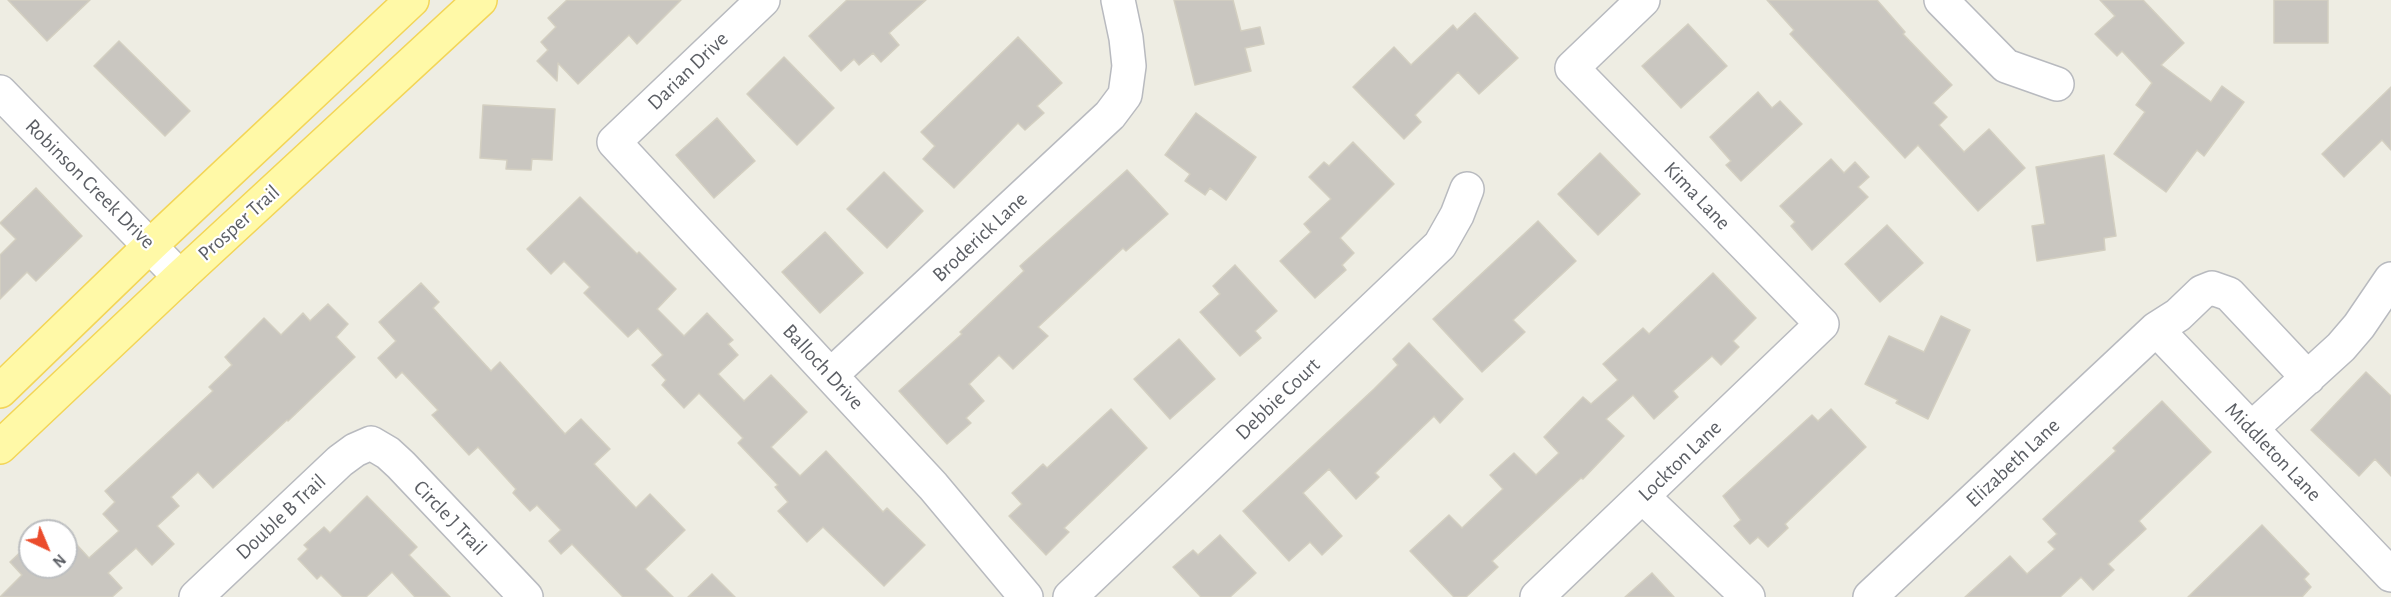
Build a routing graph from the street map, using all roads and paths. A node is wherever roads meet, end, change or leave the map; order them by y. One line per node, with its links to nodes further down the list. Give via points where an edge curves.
1 (412, 0): 11 (main road, Prosper Trail)
2 (480, 0): 12 (main road, Prosper Trail)
3 (763, 0): 9 (street, Darian Drive)
4 (1118, 0): 16 (street, Broderick Lane, via 1130,66 1125,95 1110,115)
5 (1642, 0): 14 (street, Kima Lane, via 1572,68)
6 (1941, 0): 7 (street, via 2006,66)
7 (2057, 84)
8 (6, 110): 11 (street, Robinson Creek Drive)
9 (614, 142): 16 (street, Balloch Drive)
10 (1467, 189): 28 (street, Debbie Court, via 1440,245)
11 (151, 245): 12 (street, Robinson Creek Drive); 18 (main road, Prosper Trail)
12 (180, 277): 21 (main road, Prosper Trail)
13 (2391, 279): 17 (street, via 2359,326)
14 (1822, 324): 22 (street, Lockton Lane)
15 (2156, 329): 17 (street, Elizabeth Lane, via 2202,292 2221,289); 19 (street, Middleton Lane); 31 (street, Elizabeth Lane)
16 (831, 375): 27 (street, Balloch Drive, via 933,486)
17 (2308, 378): 19 (street)
18 (0, 391)
19 (2251, 429): 23 (street, Middleton Lane)
20 (370, 443): 25 (street, Double B Trail, via 340,461); 26 (street, Circle J Trail, via 401,465)
21 (0, 447)
22 (1643, 497): 29 (street, Lockton Lane); 30 (street)
23 (2391, 575)
24 (2391, 590): 32 (street)
25 (196, 597)
26 (526, 597)
27 (1026, 597)
28 (1070, 597)
29 (1537, 597)
30 (1748, 597)
31 (1870, 597)
32 (2384, 597)

